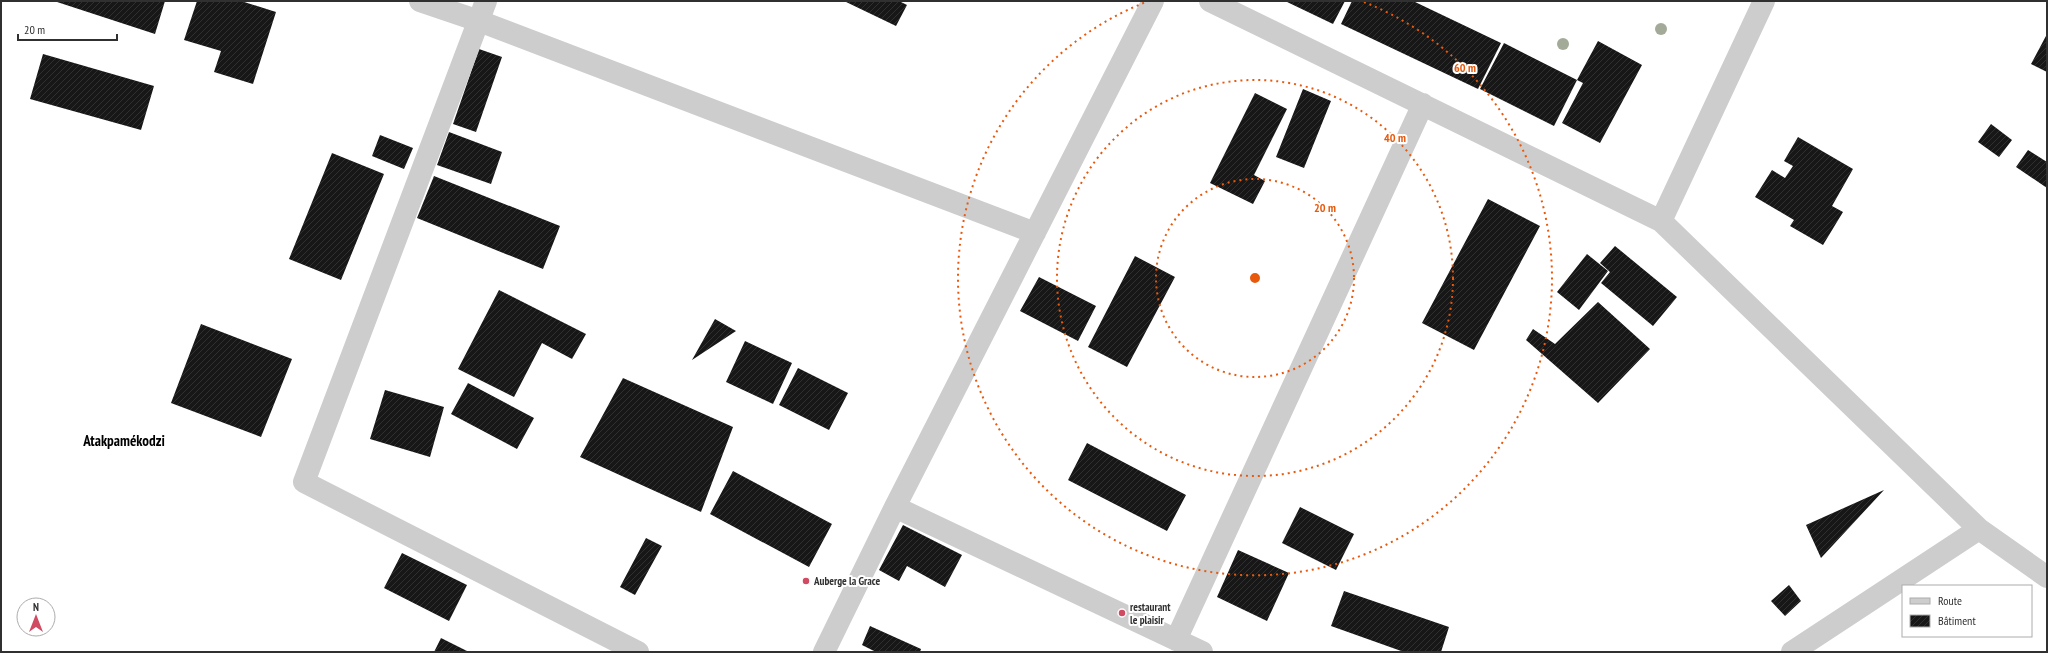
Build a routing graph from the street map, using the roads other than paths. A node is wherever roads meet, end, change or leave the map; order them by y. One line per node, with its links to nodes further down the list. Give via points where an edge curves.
1 (420, 1): 5 (street)
2 (1153, 1): 8 (street)
3 (1210, 1): 6 (street)
4 (1764, 1): 7 (street)
5 (483, 11): 8 (street); 13 (street, via 304,482)
6 (1423, 104): 7 (street); 12 (street)
7 (1661, 221): 10 (street)
8 (1035, 233): 9 (street)
9 (894, 507): 12 (street); 14 (street)
10 (1979, 529): 11 (street); 16 (street)
11 (2047, 577)
12 (1176, 640): 15 (street)
13 (638, 652)
14 (824, 652)
15 (1202, 652)
16 (1792, 652)

